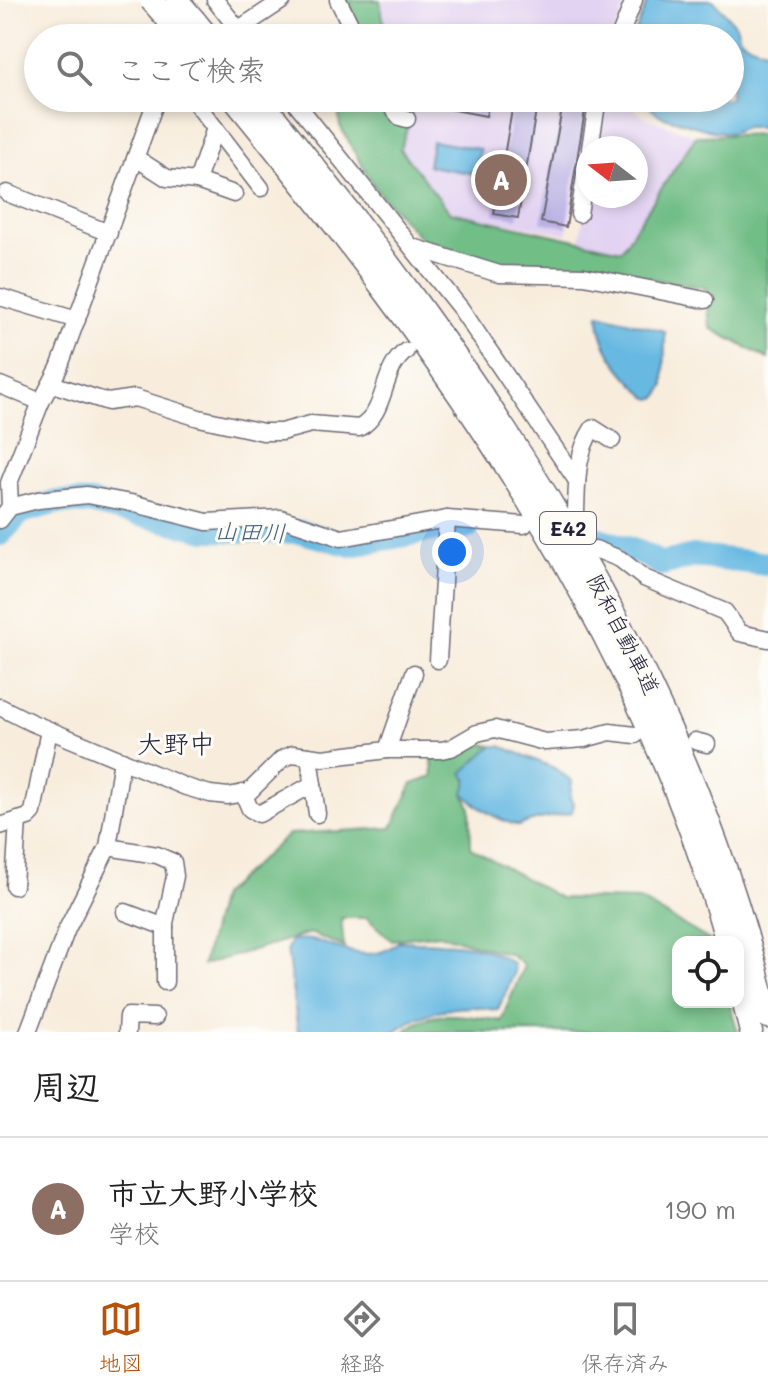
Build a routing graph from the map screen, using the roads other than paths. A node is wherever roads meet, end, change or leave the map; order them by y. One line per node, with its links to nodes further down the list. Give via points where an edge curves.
1 (151, 0): 7 (highway, bridge)
2 (177, 0): 7 (highway, bridge)
3 (215, 0): 8 (street)
4 (283, 0): 9 (street)
5 (338, 0): 10 (street)
6 (634, 0): 11 (street)
7 (195, 24)
8 (234, 24)
9 (254, 24)
10 (350, 24)
11 (625, 24)
12 (152, 112): 22 (street)
13 (203, 112): 20 (street)
14 (244, 112): 64 (highway, 阪和自動車道 / E42, via 446,374 567,566 657,745)
15 (270, 112): 68 (highway, 阪和自動車道 / E42, via 462,363 585,556 647,677 697,792)
16 (303, 112): 30 (street)
17 (396, 112): 18 (street, via 407,119)
18 (405, 112)
19 (596, 112): 21 (street)
20 (215, 128): 23 (street); 24 (street)
21 (592, 136)
22 (136, 158): 23 (street, via 167,178); 29 (street)
23 (197, 181): 26 (street)
24 (261, 188)
25 (7, 193): 29 (street)
26 (234, 194)
27 (580, 208): 28 (street)
28 (579, 214)
29 (109, 233): 33 (street)
30 (414, 247): 32 (street, via 499,274 584,276); 39 (street)
31 (0, 297): 33 (street)
32 (705, 300)
33 (77, 320): 35 (street)
34 (406, 351): 35 (street, via 395,361 373,417 359,428 311,424 263,432 135,398 108,402)
35 (52, 384): 37 (street)
36 (0, 385): 37 (street)
37 (41, 402): 40 (street)
38 (612, 440): 39 (street, via 593,428 582,448)
39 (577, 481): 41 (street)
40 (4, 487): 42 (street)
41 (576, 512)
42 (5, 514): 43 (street, via 38,500 87,495 207,522 281,518 341,538)
43 (447, 519): 44 (street); 47 (street)
44 (524, 525)
45 (595, 549): 46 (street, via 620,559 644,578 725,612 740,633)
46 (768, 639)
47 (438, 660)
48 (414, 673): 52 (street)
49 (0, 707): 50 (street)
50 (49, 730): 54 (street); 58 (street, via 36,804 28,817)
51 (635, 735): 52 (street, via 610,732 545,742 495,729 451,748)
52 (387, 750): 53 (street)
53 (309, 756): 55 (street); 56 (street, via 282,759)
54 (122, 760): 56 (street, via 210,794); 60 (street)
55 (313, 784): 56 (street, via 259,814 250,809); 57 (street)
56 (243, 793)
57 (317, 814)
58 (18, 820): 59 (street); 61 (street)
59 (0, 826)
60 (108, 847): 63 (street, via 173,862); 69 (street, via 67,929)
61 (14, 886)
62 (125, 912): 63 (street)
63 (165, 927): 65 (street)
64 (725, 936)
65 (165, 982)
66 (744, 1004): 71 (highway)
67 (155, 1017): 70 (street, via 128,1016)
68 (768, 1017)
69 (28, 1032)
70 (127, 1032)
71 (751, 1032)

